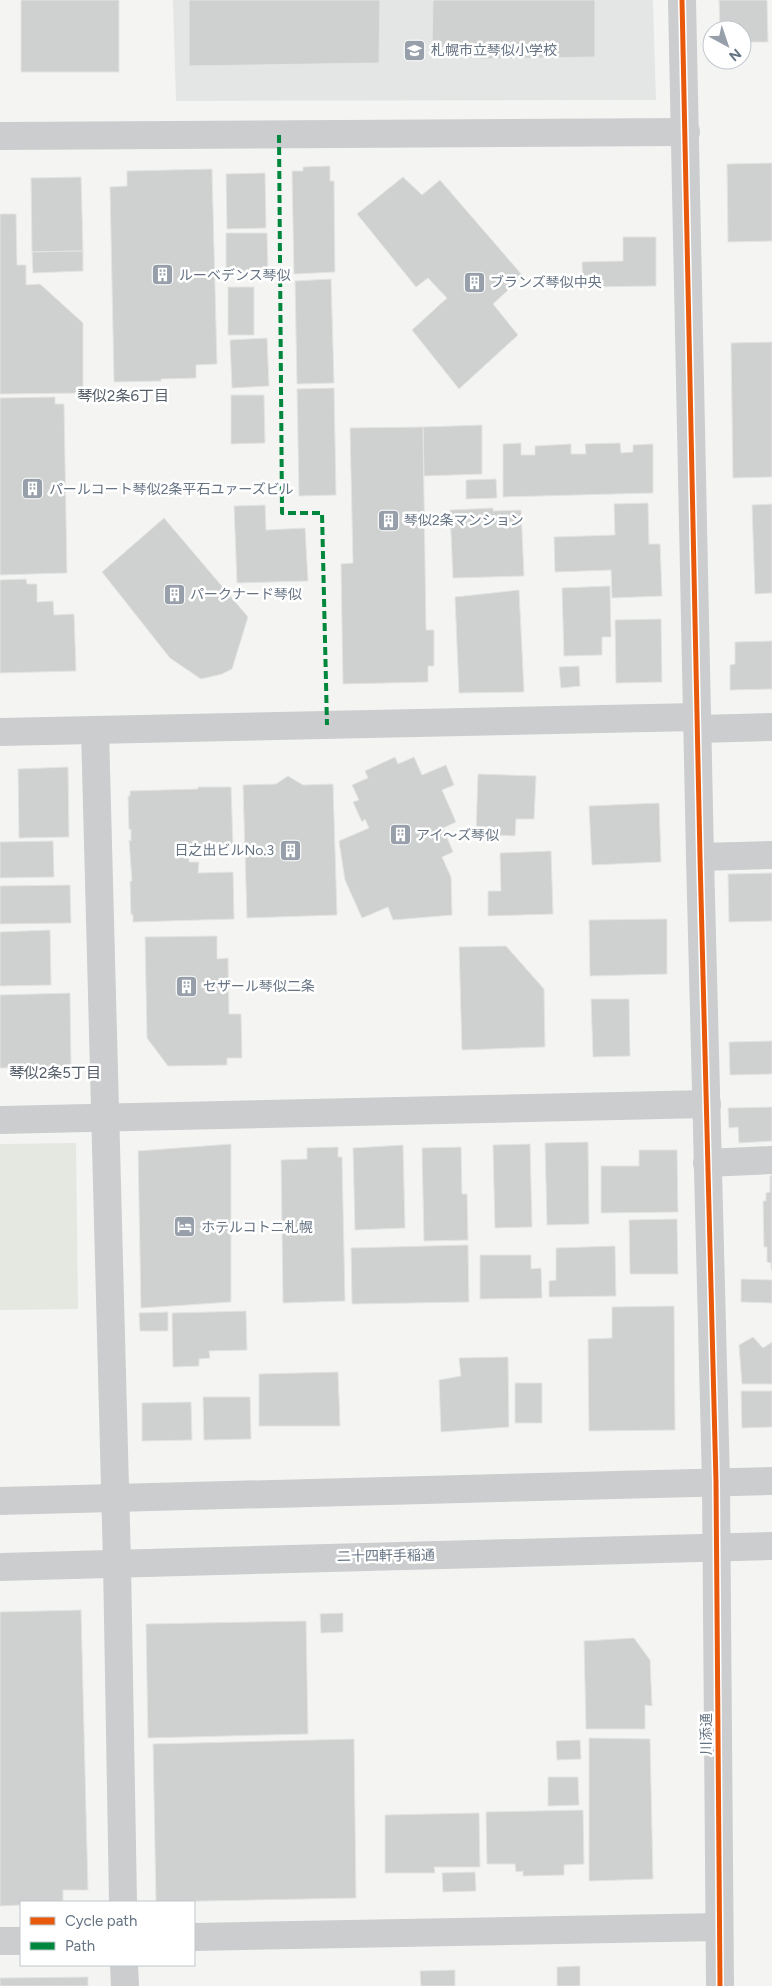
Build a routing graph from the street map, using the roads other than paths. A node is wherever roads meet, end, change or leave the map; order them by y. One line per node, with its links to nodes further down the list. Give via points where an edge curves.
1 (682, 0): 2 (street, 川添通)
2 (686, 132): 3 (street); 4 (street, 川添通)
3 (0, 136)
4 (698, 723): 5 (street); 6 (street); 9 (street, 川添通)
5 (772, 727)
6 (95, 730): 7 (street); 11 (street)
7 (0, 732)
8 (772, 855): 9 (street)
9 (700, 857): 10 (street, 川添通)
10 (707, 1104): 11 (street); 14 (street, 川添通)
11 (105, 1118): 12 (street); 17 (street)
12 (0, 1120)
13 (772, 1160): 14 (street)
14 (707, 1163): 16 (street, 川添通)
15 (772, 1481): 16 (street)
16 (716, 1482): 17 (street); 20 (street, 川添通)
17 (115, 1499): 18 (street); 21 (street)
18 (0, 1501)
19 (772, 1546): 20 (street, 二十四軒手稲通)
20 (716, 1547): 21 (street, 二十四軒手稲通); 24 (street, 川添通)
21 (117, 1563): 22 (street, 二十四軒手稲通); 23 (street)
22 (0, 1567)
23 (123, 1901)
24 (719, 1927): 25 (street); 30 (street, 川添通)
25 (195, 1937)
26 (20, 1940): 27 (street)
27 (0, 1941)
28 (124, 1966): 29 (street)
29 (125, 1986)
30 (720, 1986)

